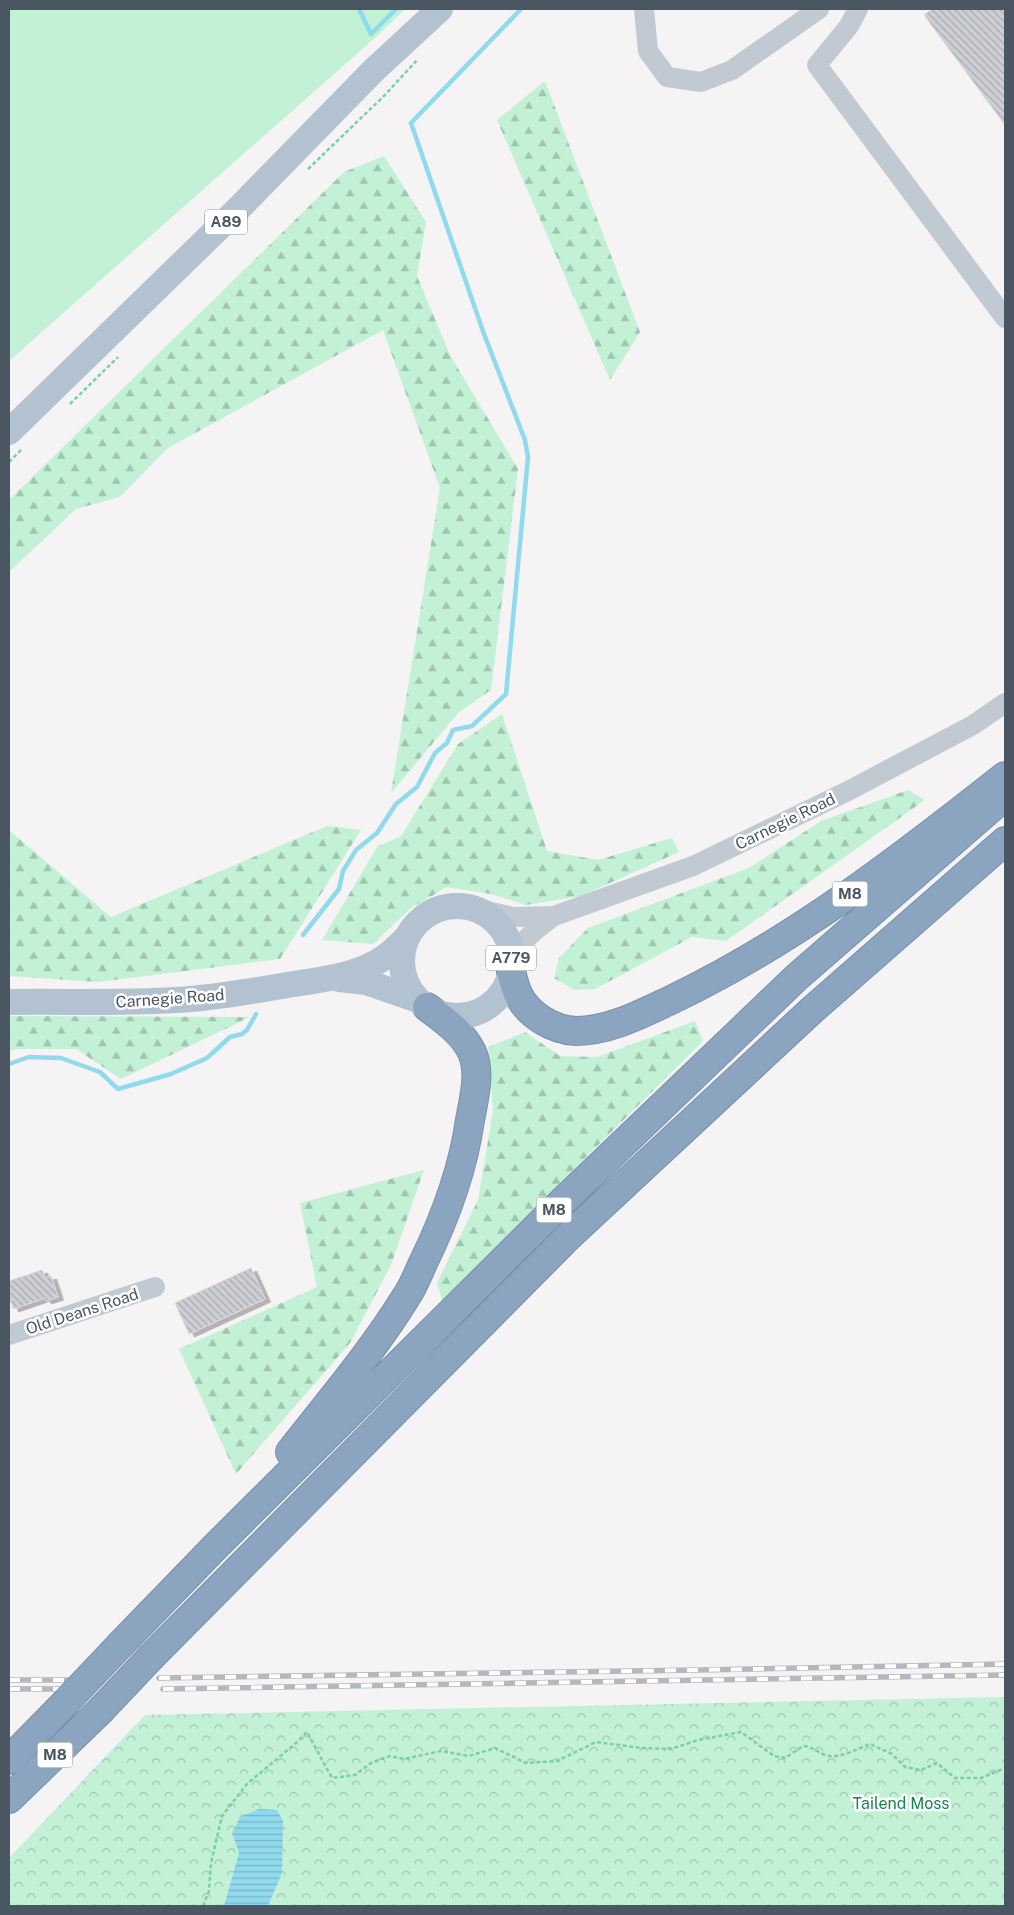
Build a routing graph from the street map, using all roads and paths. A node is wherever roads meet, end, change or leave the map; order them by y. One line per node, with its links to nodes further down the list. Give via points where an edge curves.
1 (440, 9): 6 (main road, A89, via 374,70 239,208)
2 (644, 9): 3 (street, via 648,51 668,77 701,82 732,70)
3 (819, 9)
4 (858, 9): 5 (street, via 849,26 817,65)
5 (1005, 318)
6 (9, 432)
7 (1005, 703): 12 (street, Carnegie Road, via 973,725 848,791 693,866)
8 (1005, 776): 14 (highway, M8, via 839,903 717,978 617,1024 589,1030 564,1029 540,1018 518,995)
9 (1005, 796): 20 (highway, M8, via 790,984 561,1203)
10 (1005, 841): 23 (highway, M8, bridge, via 812,1010 569,1236)
11 (469, 907): 12 (street, Carnegie Road, via 512,917); 13 (main road, A779, via 450,906 432,911 417,922); 14 (main road, A779, via 496,922 505,935 511,950)
12 (554, 916): 14 (street, Carnegie Road, via 524,941)
13 (406, 938): 15 (main road, Carnegie Road / A779, via 377,963); 17 (main road, A779, via 401,964 407,984)
14 (511, 969): 17 (main road, A779, via 504,989 478,1012 461,1016 443,1014)
15 (330, 979): 16 (main road, Carnegie Road / A779, via 191,999); 17 (main road, Carnegie Road / A779, via 366,982)
16 (9, 1002)
17 (422, 1004): 20 (highway, M8, via 464,1038 476,1068 468,1137 447,1212 408,1295 376,1343)
18 (155, 1287): 19 (street, Old Deans Road)
19 (9, 1335)
20 (217, 1545): 21 (highway, M8, bridge)
21 (9, 1760)
22 (1005, 1768): 24 (path, via 982,1778 955,1778 937,1763 921,1770 905,1767 892,1754 870,1744 838,1756 803,1746 786,1758 774,1756 740,1732 671,1749 596,1742 557,1761 526,1763 495,1748 469,1756 441,1751 404,1759 390,1756 355,1775 332,1778 307,1732 247,1784 222,1816 211,1863 210,1891)
23 (9, 1799)
24 (203, 1906)

